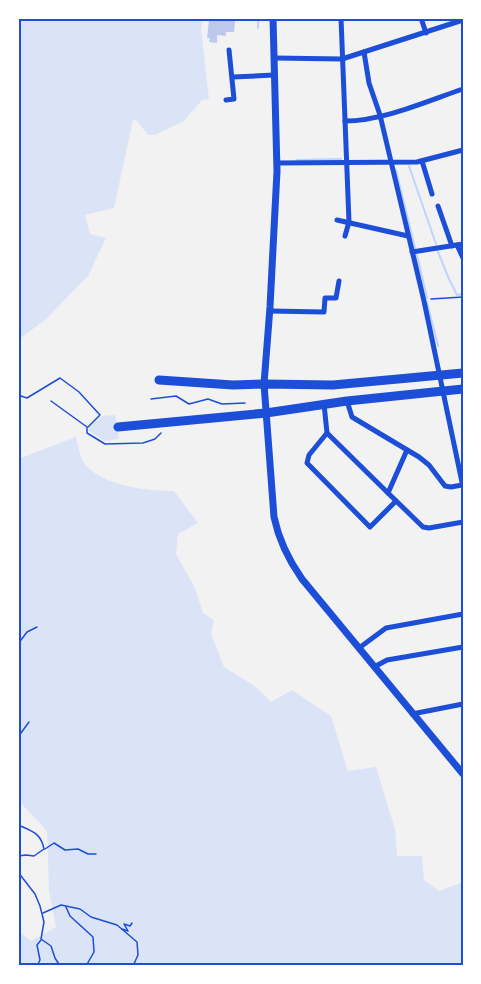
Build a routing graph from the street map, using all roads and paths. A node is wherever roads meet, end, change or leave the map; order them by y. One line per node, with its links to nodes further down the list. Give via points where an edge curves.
1 (273, 18): 8 (street)
2 (341, 18): 9 (street)
3 (421, 18): 5 (street)
4 (463, 20): 5 (street)
5 (426, 33): 7 (street)
6 (229, 50): 11 (street)
7 (364, 52): 9 (street); 14 (street)
8 (274, 58): 9 (street); 10 (street)
9 (342, 59): 15 (street)
10 (274, 75): 11 (street); 19 (street)
11 (233, 77): 13 (street, via 234,99)
12 (463, 89): 14 (street)
13 (226, 100)
14 (380, 115): 15 (street); 20 (street)
15 (345, 121): 18 (street)
16 (463, 150): 17 (street)
17 (422, 161): 20 (street); 21 (street)
18 (348, 162): 19 (street); 20 (street); 24 (street)
19 (277, 163): 33 (street)
20 (391, 163): 26 (street)
21 (432, 194)
22 (438, 206): 27 (street)
23 (337, 220): 24 (street)
24 (349, 222): 25 (street); 26 (street)
25 (345, 236)
26 (408, 236): 28 (street)
27 (457, 245): 28 (street); 29 (street)
28 (412, 252): 32 (street)
29 (463, 258)
30 (339, 281): 33 (street, via 336,298 325,298 324,312)
31 (463, 297): 32 (path)
32 (424, 301): 35 (street)
33 (270, 311): 37 (street)
34 (463, 373): 35 (highway)
35 (439, 375): 37 (highway, via 333,385); 39 (street)
36 (159, 380): 37 (highway)
37 (264, 384): 46 (street)
38 (463, 389): 39 (highway)
39 (442, 391): 43 (highway); 52 (street)
40 (18, 395): 47 (path, via 27,398 60,378 80,392 100,415)
41 (151, 399): 44 (path, via 176,396 189,404 208,399 222,404)
42 (51, 401): 47 (path)
43 (347, 401): 45 (highway); 51 (street, via 352,417)
44 (245, 403)
45 (324, 404): 46 (highway); 50 (street)
46 (266, 413): 48 (highway); 61 (street, via 274,517 284,552)
47 (87, 427): 49 (path, via 87,432 105,444 143,443 155,439)
48 (118, 427)
49 (166, 428)
50 (327, 433): 54 (street); 55 (street, via 309,455 307,464 370,527)
51 (407, 450): 53 (street, via 429,465 445,486); 54 (street)
52 (460, 460): 53 (street)
53 (463, 484)
54 (388, 493): 55 (street)
55 (396, 501): 56 (street, via 423,527)
56 (463, 522)
57 (463, 614): 61 (street, via 386,628)
58 (37, 627): 59 (path)
59 (18, 644)
60 (463, 647): 62 (street, via 387,660)
61 (359, 648): 62 (street)
62 (374, 667): 64 (street)
63 (463, 704): 64 (street)
64 (412, 714): 67 (street)
65 (29, 722): 66 (path)
66 (18, 737)
67 (460, 766): 68 (street)
68 (463, 774)
69 (18, 825): 70 (path, via 31,828)
70 (44, 849): 71 (path, via 54,843 65,850); 72 (path, via 34,856)
71 (96, 854)
72 (18, 856)
73 (18, 873): 75 (path, via 35,894)
74 (66, 906): 75 (path); 77 (path, via 82,909); 81 (path, via 70,916 93,937 94,952)
75 (43, 913): 78 (path)
76 (132, 923): 77 (path, via 124,924 128,931)
77 (122, 929): 82 (path, via 137,942 138,955)
78 (42, 940): 79 (path, via 37,945); 80 (path, via 52,946)
79 (37, 966)
80 (60, 966)
81 (86, 966)
82 (133, 966)

